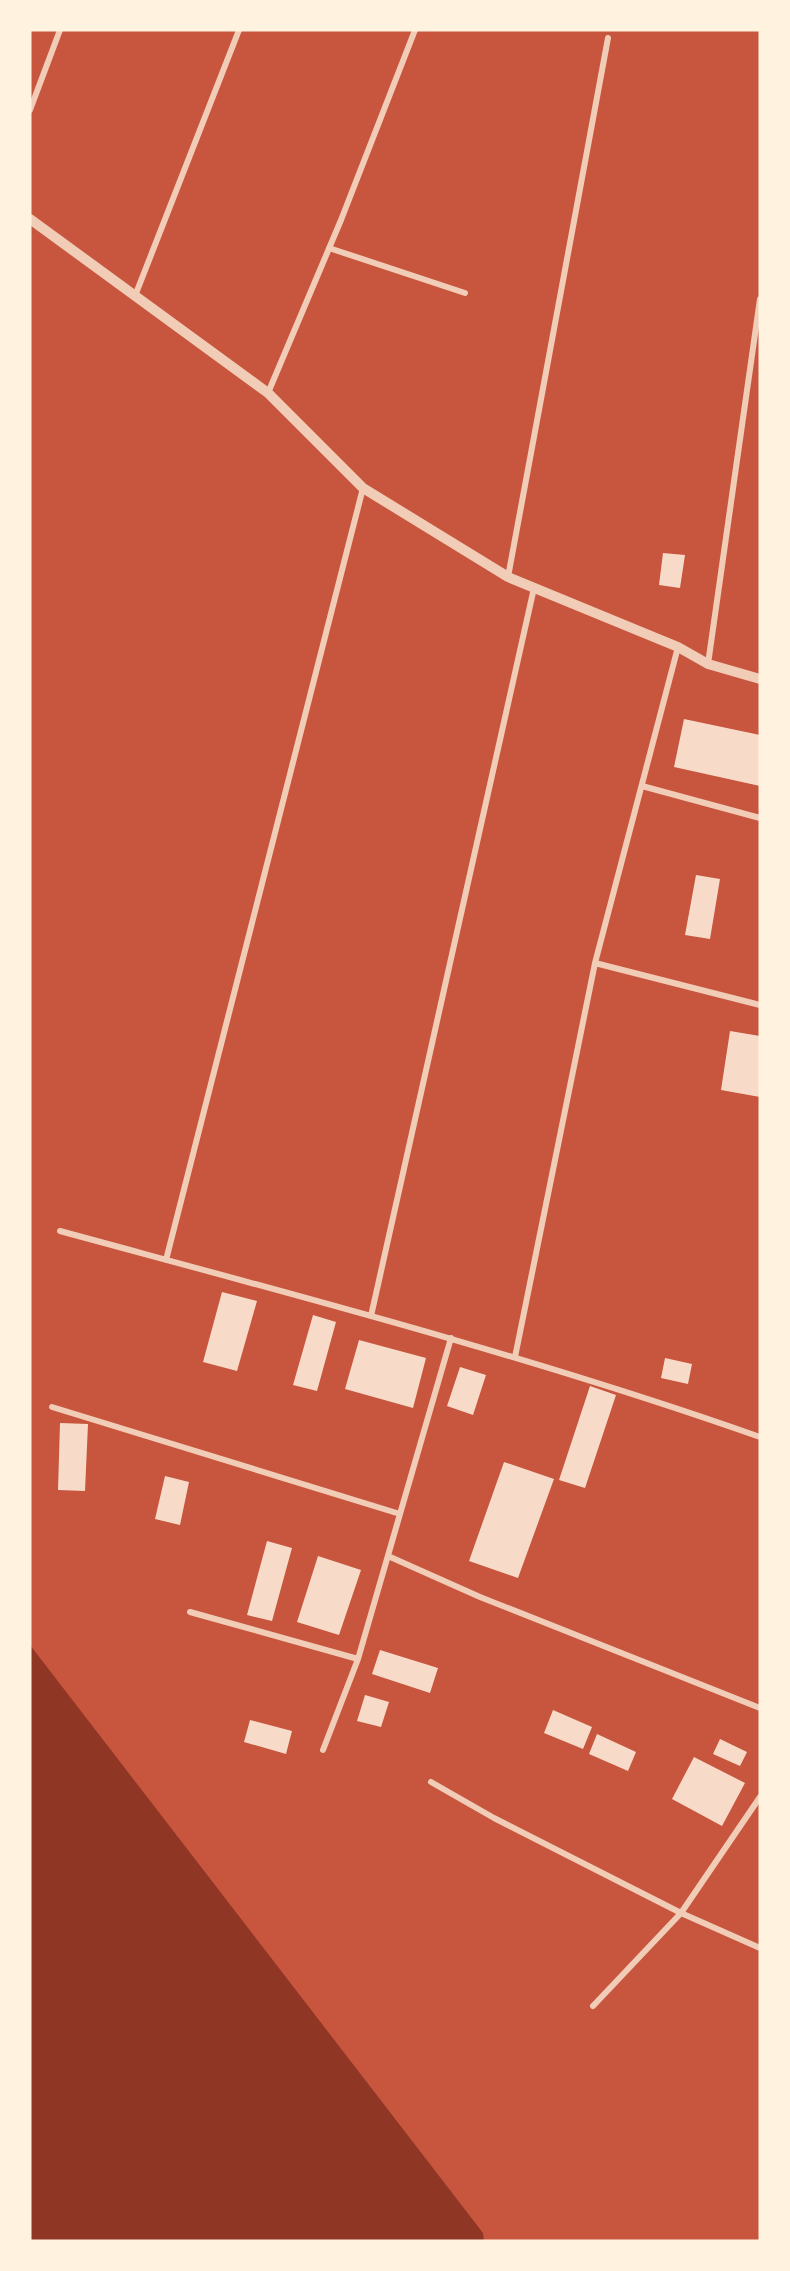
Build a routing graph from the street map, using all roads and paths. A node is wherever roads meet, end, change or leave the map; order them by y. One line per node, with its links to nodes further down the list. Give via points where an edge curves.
1 (60, 30): 5 (street)
2 (239, 30): 9 (street)
3 (415, 30): 7 (street)
4 (608, 38): 13 (street)
5 (30, 110)
6 (30, 219): 9 (street)
7 (329, 248): 8 (street); 11 (street)
8 (465, 293)
9 (135, 296): 11 (street)
10 (760, 299): 16 (street)
11 (268, 393): 12 (street)
12 (363, 488): 13 (street); 23 (street)
13 (508, 577): 14 (street)
14 (534, 588): 15 (street); 24 (street)
15 (678, 647): 16 (street); 18 (street)
16 (708, 664): 17 (street)
17 (760, 679)
18 (642, 786): 19 (street); 20 (street)
19 (760, 818)
20 (595, 963): 21 (street); 26 (street)
21 (760, 1005)
22 (60, 1231): 23 (street)
23 (166, 1260): 24 (street)
24 (371, 1316): 25 (street)
25 (451, 1338): 26 (street); 29 (street)
26 (514, 1357): 28 (street)
27 (52, 1407): 29 (street)
28 (760, 1437)
29 (400, 1514): 30 (street)
30 (388, 1556): 32 (street); 33 (street, via 480,1597)
31 (190, 1612): 32 (street)
32 (358, 1659): 34 (street)
33 (760, 1708)
34 (323, 1750)
35 (431, 1782): 37 (street)
36 (760, 1797): 37 (street)
37 (681, 1913): 38 (street); 39 (street)
38 (760, 1948)
39 (593, 2006)

